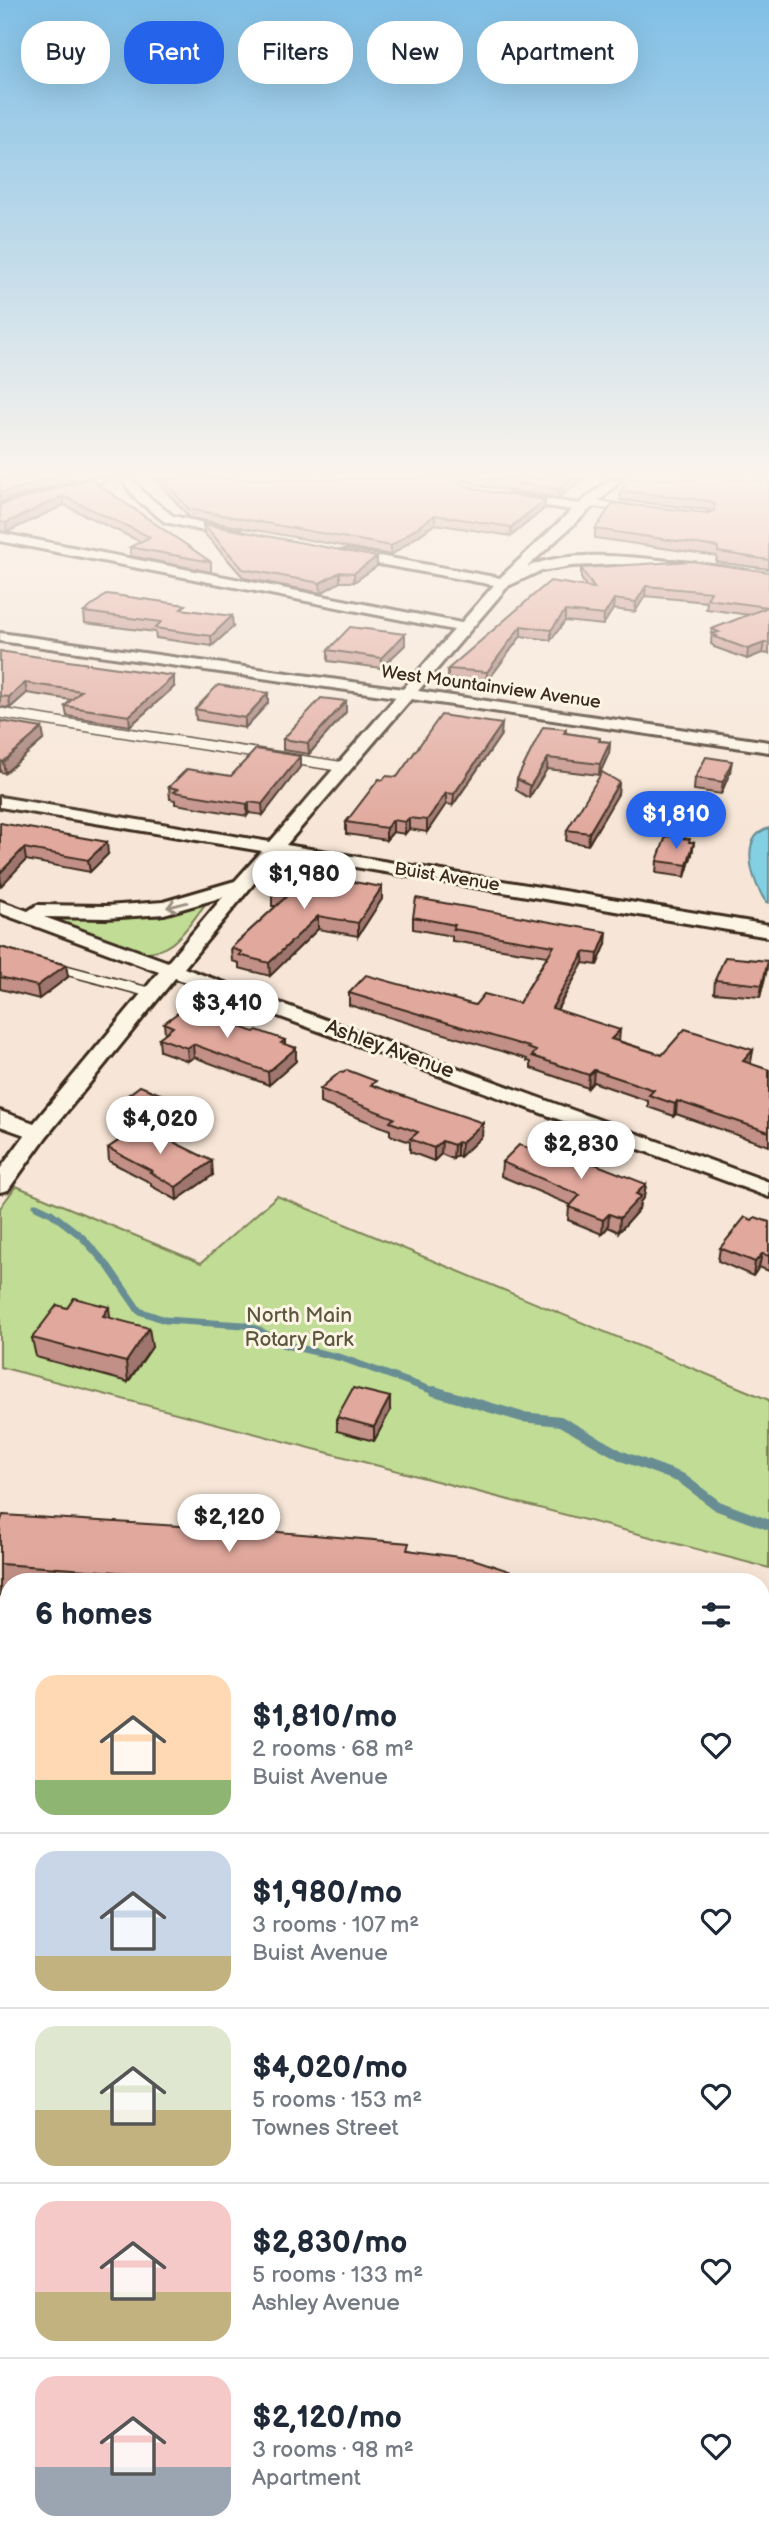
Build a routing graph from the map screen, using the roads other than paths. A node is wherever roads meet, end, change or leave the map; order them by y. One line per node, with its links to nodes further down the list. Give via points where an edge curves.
1 (310, 598): 3 (street)
2 (490, 598): 3 (street)
3 (464, 628): 5 (street)
4 (0, 637): 5 (street, West Mountainview Avenue)
5 (407, 695): 7 (street, West Mountainview Avenue); 8 (street)
6 (0, 713): 8 (lane)
7 (769, 747)
8 (344, 767): 10 (street)
9 (0, 802): 10 (street, Buist Avenue)
10 (274, 849): 11 (street); 13 (street, Buist Avenue)
11 (242, 885): 12 (street, Ashley Avenue, one-way to 12, via 145,911); 15 (street)
12 (5, 908): 15 (street, Ashley Avenue)
13 (769, 931)
14 (43, 964): 16 (lane)
15 (173, 968): 16 (street); 20 (street, Ashley Avenue)
16 (152, 993): 18 (street)
17 (0, 1118): 18 (street)
18 (38, 1132): 19 (street)
19 (0, 1185)
20 (769, 1190)

